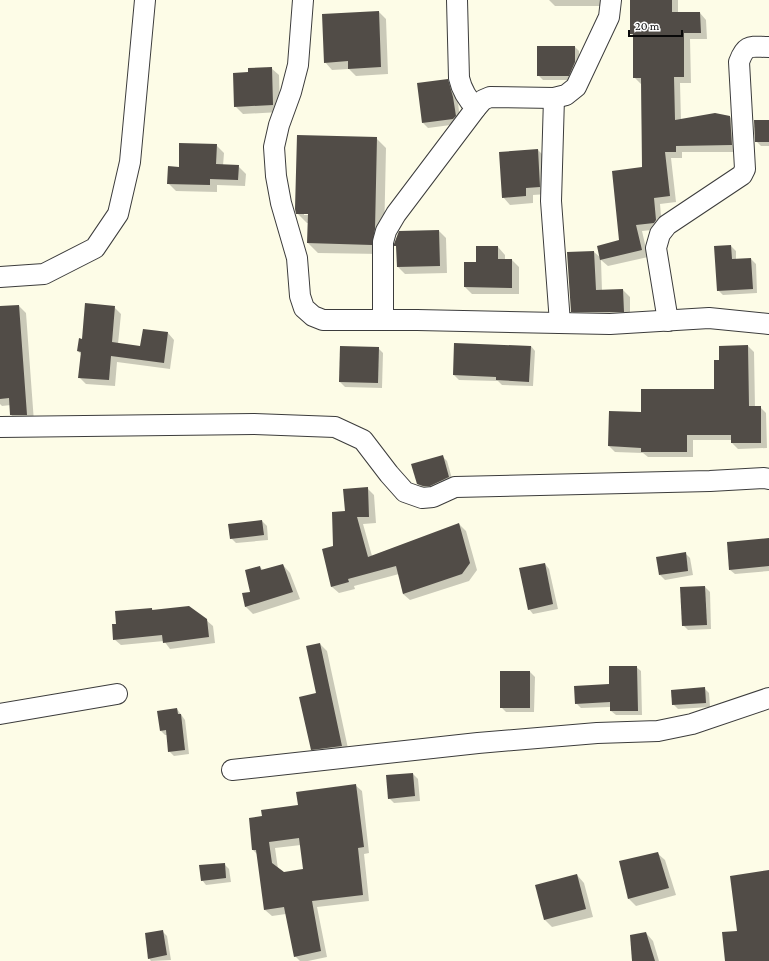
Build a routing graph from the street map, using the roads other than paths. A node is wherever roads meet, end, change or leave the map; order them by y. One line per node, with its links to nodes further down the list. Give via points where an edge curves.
1 (145, 0): 8 (street, via 130,162 118,214 95,248 44,274)
2 (303, 0): 9 (street, via 298,65 274,148 281,203 297,258 300,296 304,308 323,320)
3 (457, 0): 7 (street, via 459,78 461,88)
4 (611, 0): 6 (street, via 609,17 576,87 566,95)
5 (769, 48): 10 (street, via 749,47 743,51 739,62 745,169 742,176 666,225 660,234 656,248)
6 (554, 98): 7 (street, via 490,97); 11 (street, via 551,201)
7 (476, 108): 9 (street, via 386,231 383,242)
8 (0, 277)
9 (383, 320): 11 (street)
10 (668, 321): 11 (street); 12 (street, via 709,318)
11 (560, 323)
12 (769, 324)
13 (0, 427): 14 (street, via 254,424 335,427 363,440 405,492 422,498 433,497 456,487)
14 (769, 479)
15 (117, 694): 17 (street)
16 (769, 698): 18 (street, via 692,724 658,731 597,733 478,743)
17 (0, 714)
18 (232, 770)

